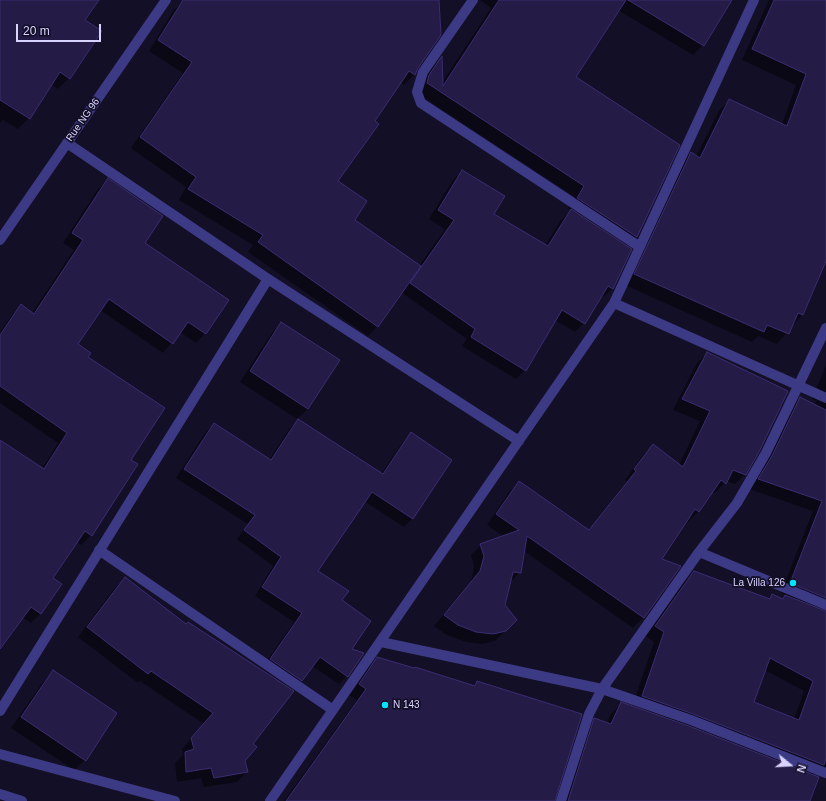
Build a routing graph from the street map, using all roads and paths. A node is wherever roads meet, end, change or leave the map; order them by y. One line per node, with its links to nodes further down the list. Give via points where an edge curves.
1 (166, 0): 4 (street, Rue NG 96)
2 (473, 0): 6 (street, via 423,72 417,92 421,103)
3 (754, 0): 6 (street)
4 (67, 143): 5 (street, Rue NG 96); 7 (street)
5 (0, 240)
6 (640, 247): 8 (street)
7 (268, 279): 12 (street); 13 (street)
8 (614, 303): 10 (street); 12 (street)
9 (826, 328): 10 (street)
10 (799, 385): 11 (street); 14 (street, via 766,453 737,503)
11 (826, 398)
12 (518, 441): 16 (street)
13 (99, 550): 18 (street); 19 (street)
14 (699, 552): 15 (street); 17 (street)
15 (826, 605)
16 (380, 642): 17 (street); 18 (street)
17 (602, 689): 21 (street, via 691,720); 26 (street, via 589,714)
18 (333, 710): 25 (street)
19 (0, 711)
20 (0, 754): 24 (street)
21 (826, 773)
22 (0, 794): 23 (street)
23 (22, 801)
24 (175, 801)
25 (270, 801)
26 (561, 801)

